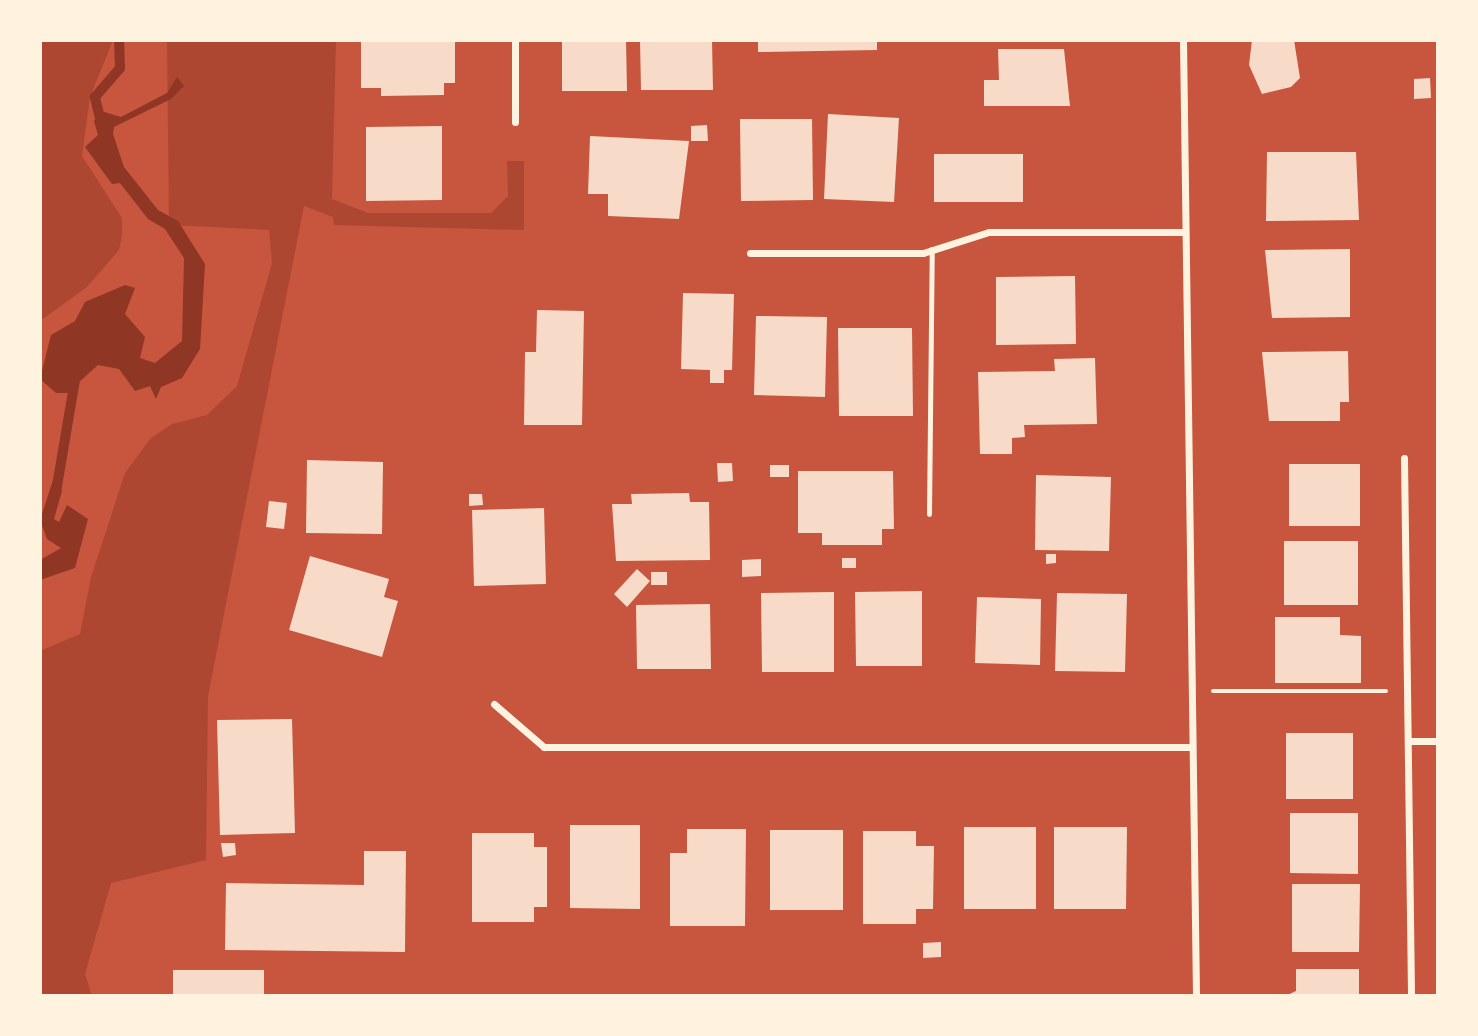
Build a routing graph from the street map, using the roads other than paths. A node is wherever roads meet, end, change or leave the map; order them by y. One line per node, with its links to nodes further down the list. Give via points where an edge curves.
1 (515, 40): 3 (street)
2 (1183, 40): 4 (street)
3 (515, 122)
4 (1185, 232): 5 (street, via 989,232); 12 (street)
5 (932, 249): 6 (street, via 895,255); 8 (lane)
6 (750, 253)
7 (1404, 458): 10 (street)
8 (929, 514)
9 (494, 704): 12 (street, via 544,747)
10 (1408, 741): 11 (street); 14 (street)
11 (1438, 741)
12 (1192, 747): 13 (street)
13 (1196, 996)
14 (1412, 996)

